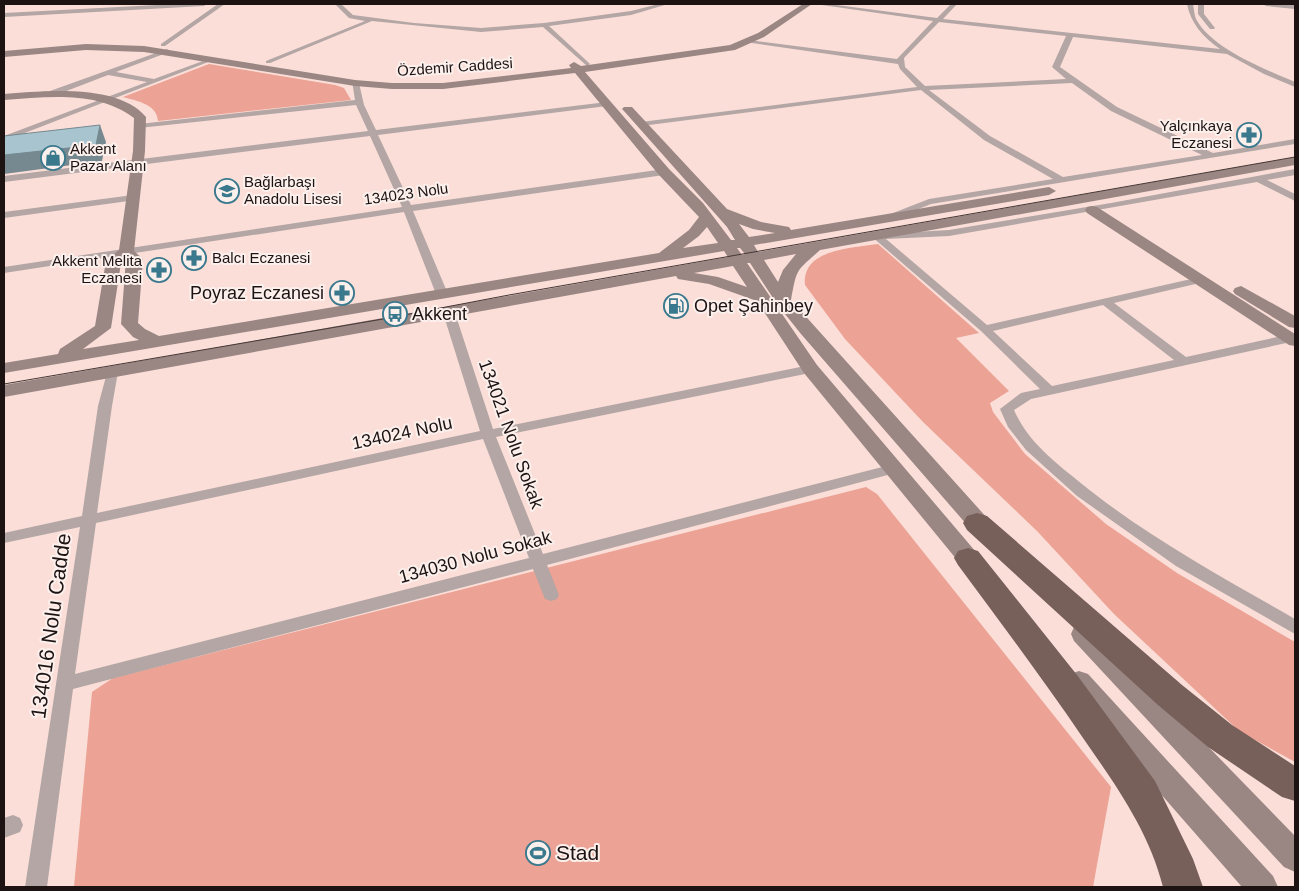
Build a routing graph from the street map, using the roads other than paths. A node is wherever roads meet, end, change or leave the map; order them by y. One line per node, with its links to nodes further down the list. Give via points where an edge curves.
1 (204, 4): 13 (street)
2 (222, 4): 21 (street)
3 (338, 4): 14 (street, via 351,17)
4 (665, 4): 16 (street, via 631,13)
5 (795, 4): 29 (main road, Özdemir Caddesi, via 733,41)
6 (808, 4): 20 (main road, Özdemir Caddesi)
7 (818, 4): 15 (street)
8 (954, 4): 15 (street)
9 (1190, 4): 23 (street, via 1189,13 1195,22)
10 (1201, 4): 17 (street, via 1201,14)
11 (1266, 4): 12 (street)
12 (1295, 7)
13 (4, 15)
14 (370, 20): 16 (street, via 481,30); 26 (street)
15 (938, 20): 18 (street); 27 (street, via 900,58)
16 (544, 25): 29 (street)
17 (1218, 34)
18 (1070, 35): 23 (street); 35 (street, via 1056,67)
19 (1225, 40): 33 (street)
20 (748, 42): 27 (street); 28 (main road, Özdemir Caddesi, via 711,52)
21 (165, 48): 22 (main road, Özdemir Caddesi, via 105,42); 24 (main road, Özdemir Caddesi, via 102,47); 25 (main road, Özdemir Caddesi); 26 (main road, Özdemir Caddesi); 30 (street)
22 (4, 50)
23 (1230, 52): 37 (street)
24 (4, 54)
25 (213, 60): 34 (street); 36 (main road, Özdemir Caddesi)
26 (268, 62): 29 (main road, Özdemir Caddesi, via 344,76 405,80 459,79)
27 (901, 62): 39 (street, via 902,68)
28 (635, 63): 29 (main road, Özdemir Caddesi); 31 (main road)
29 (583, 67): 32 (main road, Özdemir Caddesi); 38 (main road); 45 (main road)
30 (108, 73): 34 (street); 40 (street)
31 (609, 75)
32 (519, 78): 36 (main road, Özdemir Caddesi, via 425,86); 38 (main road, via 561,78)
33 (1295, 79)
34 (156, 81): 42 (street)
35 (1073, 81): 39 (street); 51 (street, via 1114,109)
36 (355, 83): 43 (street)
37 (1295, 85)
38 (592, 86): 44 (main road)
39 (923, 88): 45 (street); 58 (street, via 987,138)
40 (53, 94): 41 (main road); 42 (main road)
41 (4, 97)
42 (105, 100): 46 (main road, via 130,108 140,117); 48 (street)
43 (359, 102): 46 (street); 47 (street)
44 (607, 104): 47 (street); 54 (main road)
45 (641, 124): 63 (main road)
46 (139, 126): 53 (main road)
47 (372, 133): 53 (street); 61 (street)
48 (4, 139)
49 (1295, 142): 51 (street)
50 (1295, 148): 65 (main road)
51 (1210, 155): 58 (street)
52 (1295, 161): 66 (main road)
53 (138, 162): 56 (street); 59 (main road)
54 (664, 172): 61 (street, 134023 Nolu); 63 (main road)
55 (1295, 172): 57 (street)
56 (4, 179)
57 (1258, 179): 60 (street); 62 (street)
58 (1060, 180): 65 (street, via 929,202)
59 (133, 198): 64 (street); 68 (main road)
60 (1295, 198)
61 (408, 209): 68 (street, 134023 Nolu); 74 (street)
62 (1107, 212): 66 (street, via 949,233); 73 (main road); 80 (main road, via 1208,271)
63 (714, 214): 67 (main road); 69 (main road); 70 (main road, via 694,234)
64 (4, 215)
65 (886, 219): 67 (main road)
66 (876, 236): 67 (main road); 79 (street)
67 (813, 239): 69 (main road); 76 (main road, via 788,271)
68 (126, 252): 71 (street, 134023 Nolu); 81 (main road, via 135,259 129,324); 82 (main road, via 114,261 103,328)
69 (741, 252): 70 (main road); 72 (main road); 75 (main road); 76 (main road)
70 (660, 257): 74 (main road)
71 (4, 270)
72 (665, 274): 75 (main road, via 712,280); 78 (main road)
73 (1200, 280): 77 (street); 80 (main road)
74 (442, 294): 81 (main road)
75 (760, 297): 85 (main road)
76 (783, 301): 92 (main road)
77 (1106, 302): 79 (street); 83 (street)
78 (449, 313): 86 (main road); 89 (street, 134021 Nolu Sokak)
79 (985, 329): 87 (street)
80 (1294, 334): 83 (street)
81 (157, 342): 82 (main road)
82 (56, 359): 84 (main road)
83 (1183, 361): 87 (street)
84 (4, 368)
85 (810, 369): 89 (street, 134024 Nolu); 90 (main road)
86 (112, 372): 88 (main road); 91 (street, 134016 Nolu Cadde)
87 (1049, 390): 97 (street, via 1016,402 1008,409 1008,419 1022,438 1066,481 1182,562)
88 (4, 391)
89 (488, 434): 91 (street, 134024 Nolu); 95 (street, 134021 Nolu Sokak)
90 (894, 470): 94 (main road); 95 (street, 134030 Nolu Sokak)
91 (88, 521): 93 (street, 134024 Nolu); 98 (street, 134016 Nolu Cadde)
92 (978, 523): 99 (highway, via 1170,695 1220,736); 100 (main road)
93 (4, 538)
94 (968, 558): 102 (highway, via 1142,793); 103 (main road)
95 (538, 561): 96 (street, 134021 Nolu Sokak); 98 (street, 134030 Nolu Sokak)
96 (551, 595)
97 (1295, 627)
98 (66, 684): 101 (street, 134016 Nolu Cadde)
99 (1295, 785)
100 (1295, 857)
101 (36, 887)
102 (1183, 887)
103 (1262, 887)

